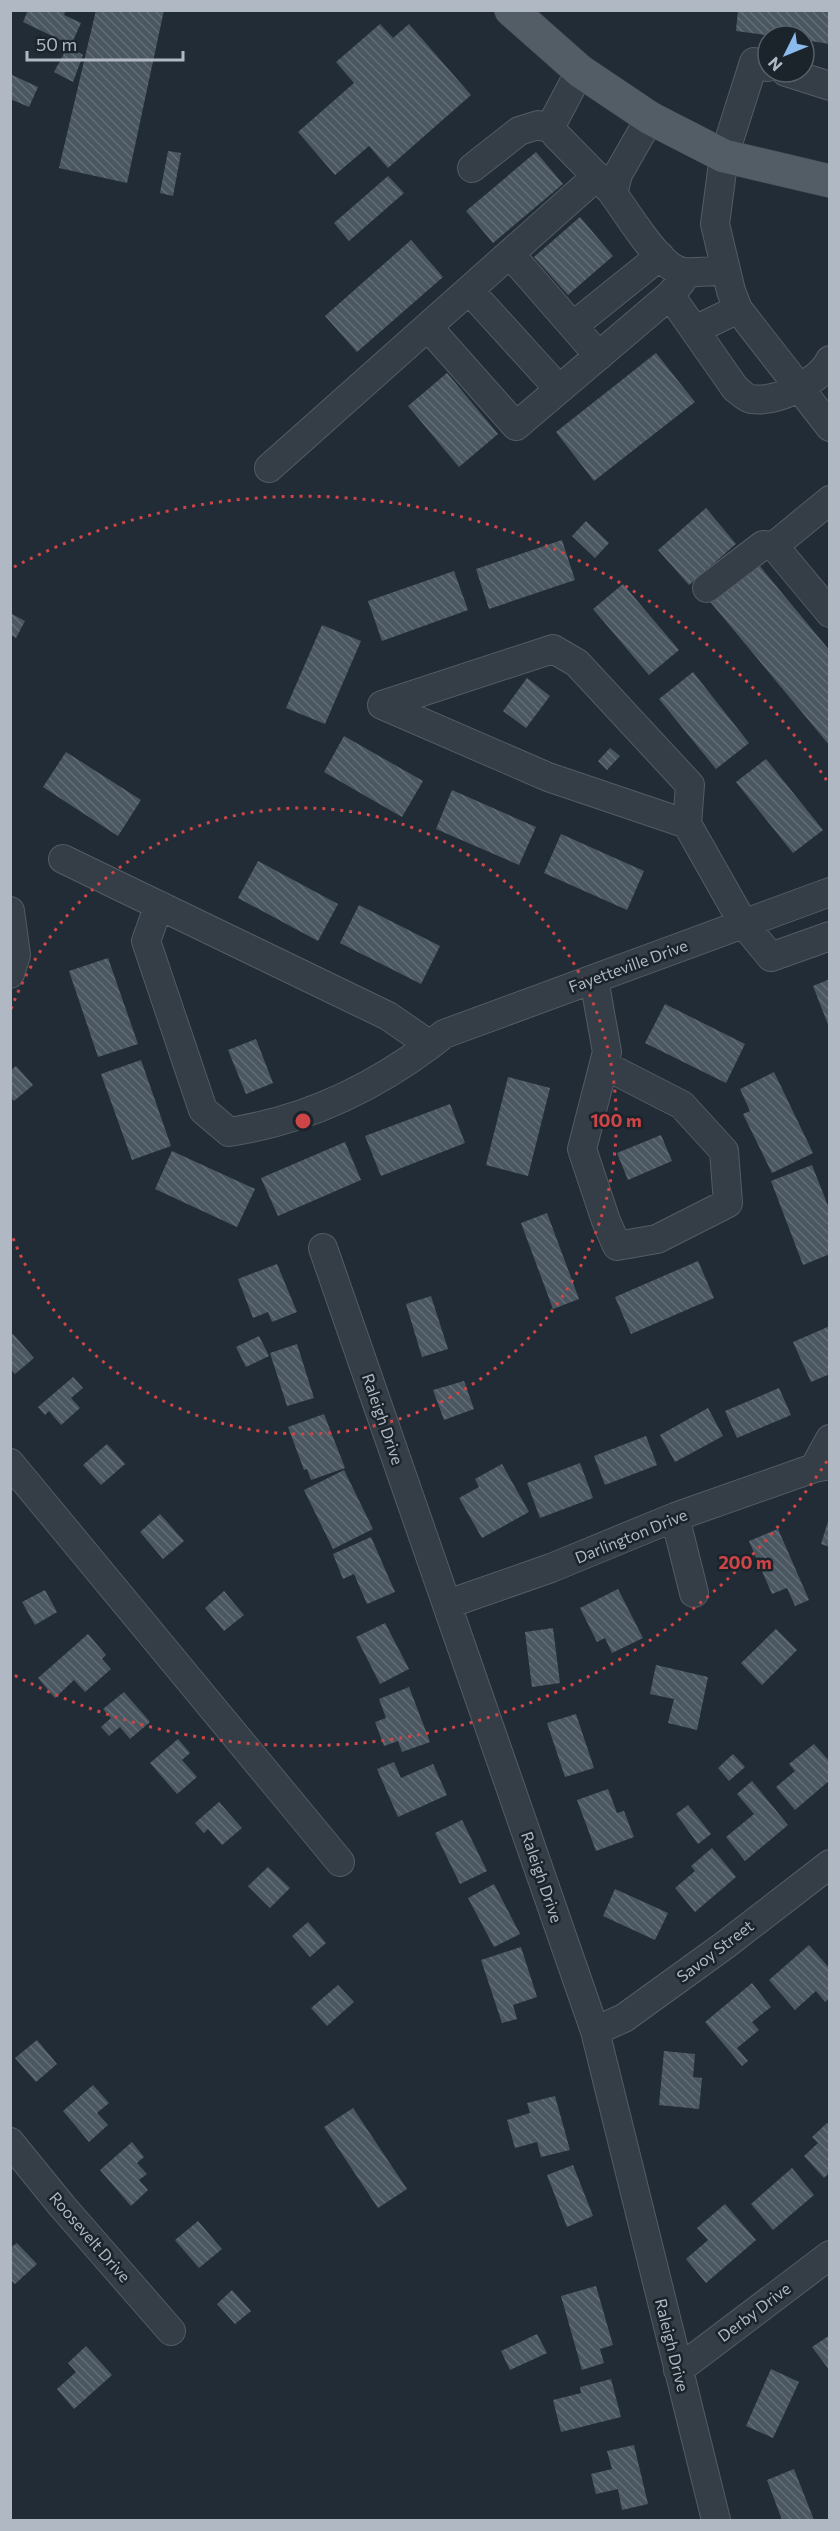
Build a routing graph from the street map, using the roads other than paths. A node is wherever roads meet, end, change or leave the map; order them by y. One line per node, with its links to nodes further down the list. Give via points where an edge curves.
1 (511, 10): 3 (main road)
2 (756, 63): 6 (street)
3 (580, 71): 4 (main road); 5 (street)
4 (650, 117): 6 (main road); 9 (street, via 618,174)
5 (552, 129): 7 (street, via 538,125 519,131); 9 (street)
6 (724, 156): 8 (main road); 11 (street, via 716,224)
7 (472, 168)
8 (830, 181)
9 (605, 185): 10 (street); 12 (street)
10 (510, 254): 13 (street); 15 (street)
11 (725, 270): 12 (street); 14 (street)
12 (670, 274): 15 (street); 17 (street); 18 (street)
13 (469, 290): 16 (street); 21 (street)
14 (738, 309): 17 (street); 20 (street)
15 (573, 326): 18 (street)
16 (428, 327): 21 (street, via 516,426); 23 (street)
17 (695, 330): 20 (street, via 735,388 749,399 770,398)
18 (599, 356): 21 (street)
19 (828, 367): 20 (street)
20 (800, 388): 22 (street)
21 (559, 389)
22 (830, 427)
23 (269, 468)
24 (829, 502): 25 (street)
25 (774, 546): 26 (street, via 763,545); 27 (street)
26 (707, 588)
27 (830, 613)
28 (687, 824): 28 (street, via 548,777 382,705 554,649 577,663 690,785); 33 (street)
29 (63, 859): 31 (street)
30 (830, 892): 33 (street, Fayetteville Drive)
31 (159, 906): 37 (street, via 388,1016); 37 (street, Fayetteville Drive, via 146,941 203,1110 229,1132 263,1127 324,1107 399,1068)
32 (10, 911): 35 (street, via 16,955)
33 (743, 924): 34 (street, via 771,957); 36 (street, Fayetteville Drive)
34 (830, 936)
35 (10, 974)
36 (594, 979): 37 (street, Fayetteville Drive, via 444,1034); 38 (street, via 607,1052)
37 (430, 1045)
38 (604, 1065): 38 (street, via 582,1149 618,1246 657,1239 728,1203 724,1151 682,1105)
39 (323, 1248): 45 (street, Raleigh Drive)
40 (830, 1439): 42 (street, Darlington Drive)
41 (10, 1463): 46 (street)
42 (822, 1467): 43 (street, Darlington Drive)
43 (675, 1517): 44 (street); 45 (street, Darlington Drive, via 551,1568)
44 (694, 1593)
45 (448, 1604): 48 (street, Raleigh Drive)
46 (339, 1862)
47 (830, 1864): 48 (street, Savoy Street, via 624,2018)
48 (596, 2031): 52 (street, Raleigh Drive)
49 (10, 2142): 51 (street, Roosevelt Drive)
50 (830, 2255): 52 (street, Derby Drive)
51 (171, 2331)
52 (678, 2370): 53 (street, Raleigh Drive)
53 (716, 2520)

